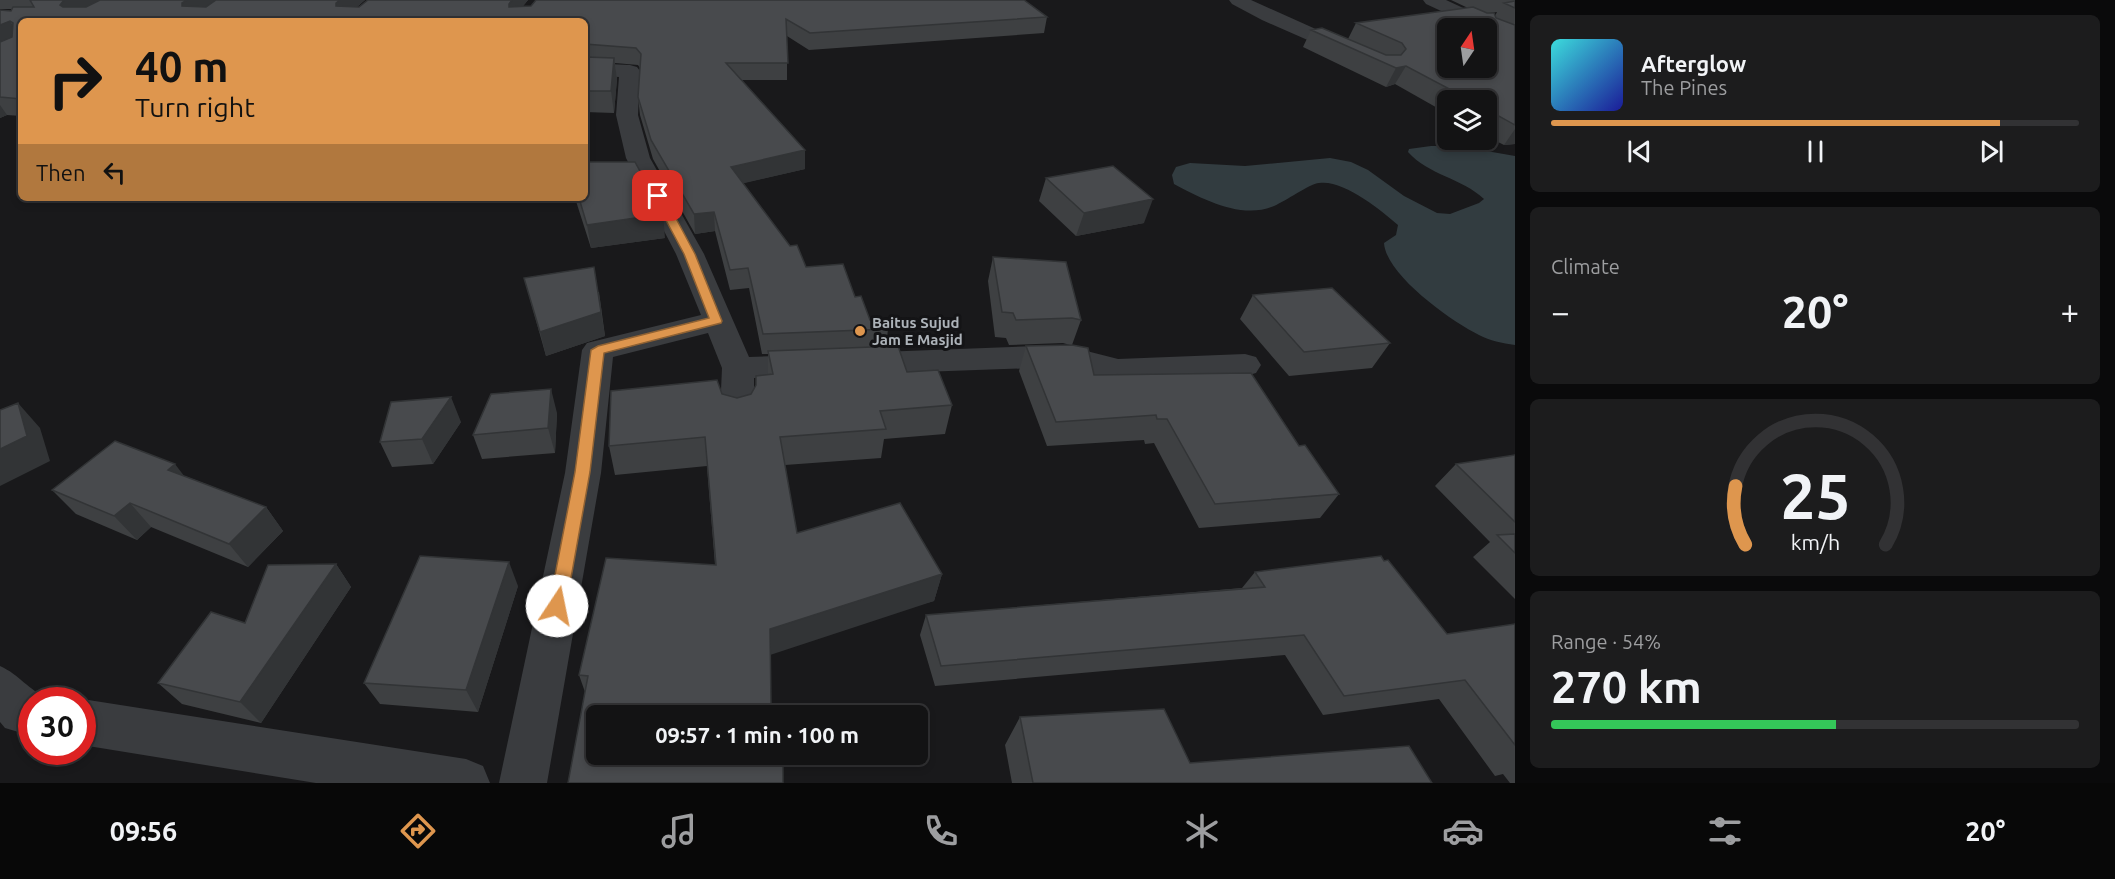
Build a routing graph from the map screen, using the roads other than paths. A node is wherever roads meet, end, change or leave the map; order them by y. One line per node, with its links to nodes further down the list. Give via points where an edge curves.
1 (1238, 0): 4 (street)
2 (1432, 0): 3 (street)
3 (1515, 39)
4 (1363, 58)
5 (588, 69): 6 (street, via 630,71 627,115 638,158 690,254)
6 (716, 321): 8 (street); 14 (street, via 598,350 583,472)
7 (1245, 365): 8 (street, via 1118,370 1063,357)
8 (738, 368): 9 (street)
9 (737, 413)
10 (0, 688): 11 (street)
11 (18, 709)
12 (96, 724): 13 (street)
13 (466, 783)
14 (523, 783)

